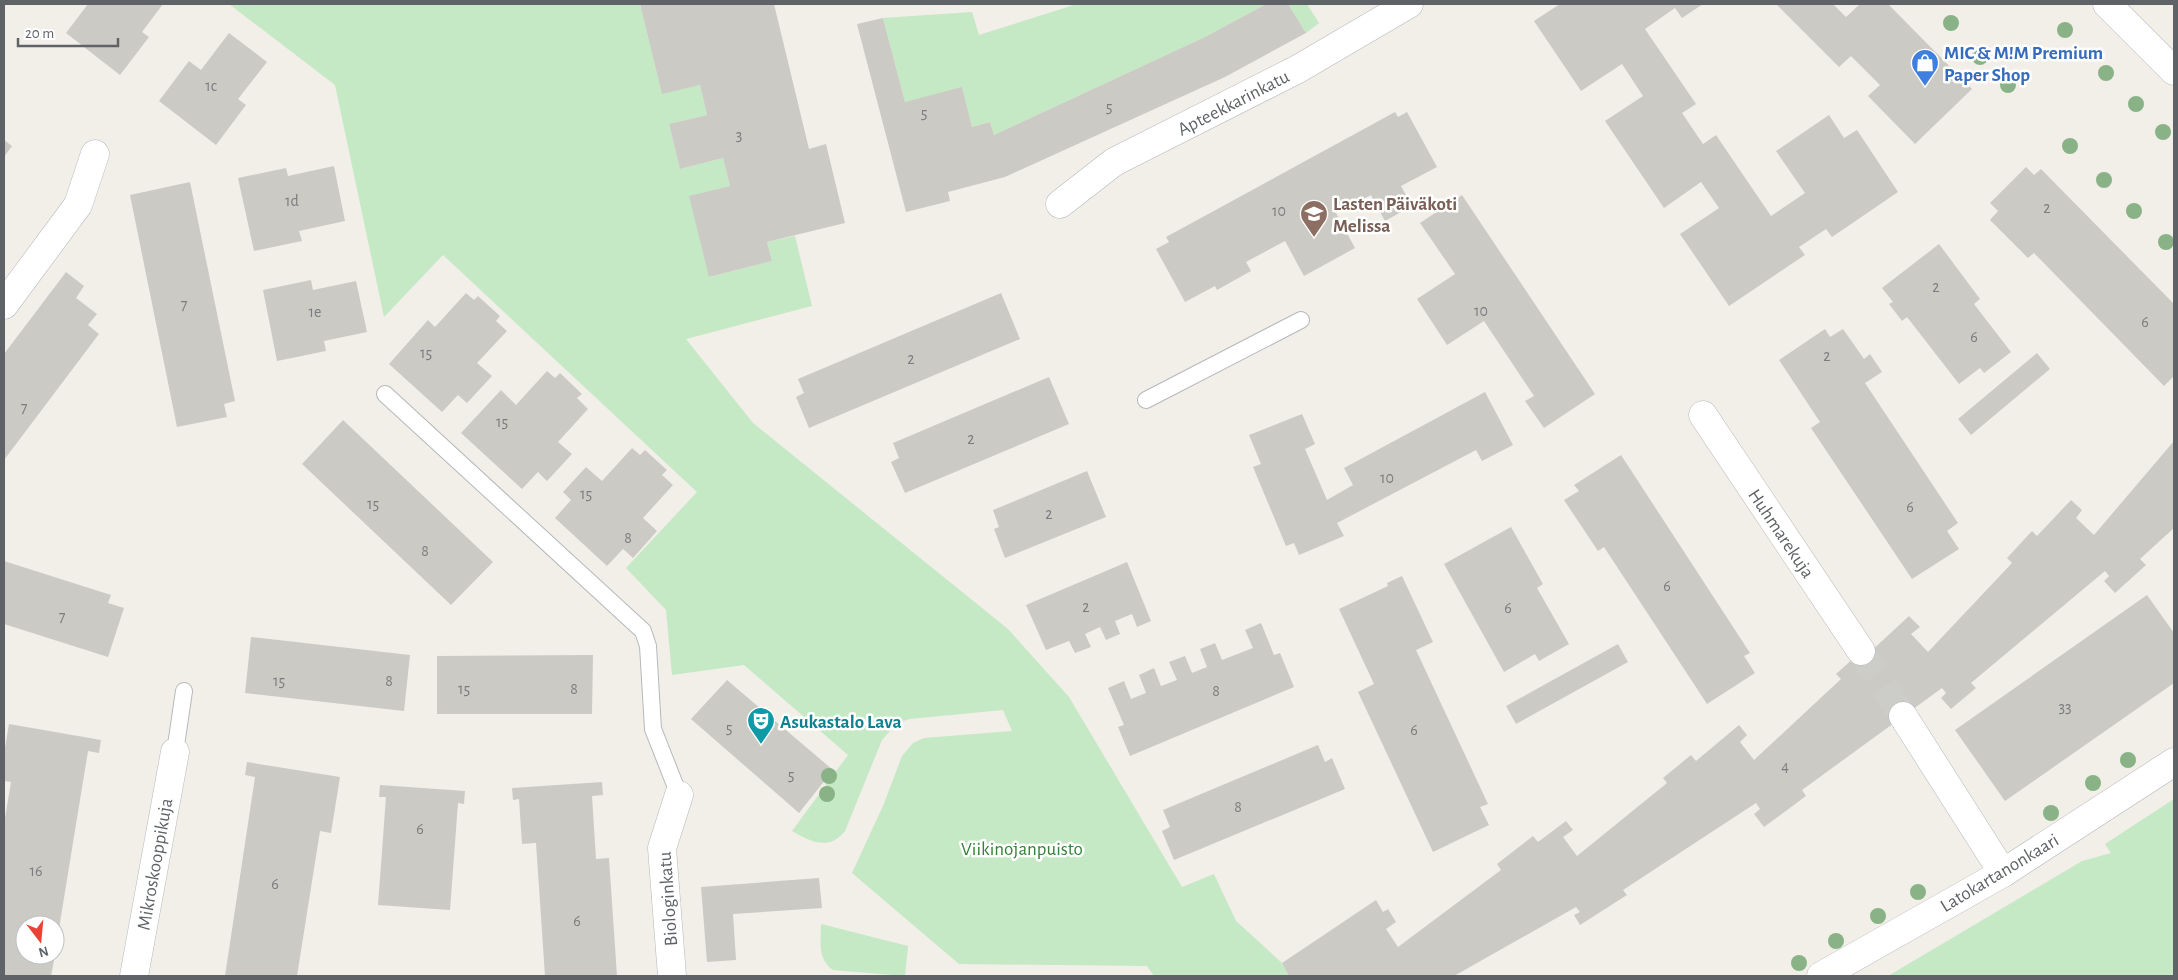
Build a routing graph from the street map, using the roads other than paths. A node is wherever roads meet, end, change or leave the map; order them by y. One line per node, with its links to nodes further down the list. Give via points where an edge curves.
1 (1409, 4): 5 (street, Apteekkarinkatu, via 1298,69 1114,162)
2 (2108, 4): 3 (street)
3 (2174, 71)
4 (95, 154): 6 (street, via 78,205)
5 (1060, 204)
6 (4, 305)
7 (1301, 320): 9 (lane)
8 (385, 394): 16 (lane, via 643,631 648,646 653,729)
9 (1146, 400)
10 (1703, 415): 11 (street, Huhmarekuja)
11 (1861, 651)
12 (184, 691): 14 (lane)
13 (1903, 716): 17 (street)
14 (175, 752): 18 (street, Mikroskooppikuja)
15 (2174, 762): 17 (street, Latokartanonkaari)
16 (679, 795): 19 (street, Biologinkatu, via 662,848)
17 (2003, 873): 20 (street, Latokartanonkaari)
18 (134, 976)
19 (672, 976)
20 (1821, 976)

